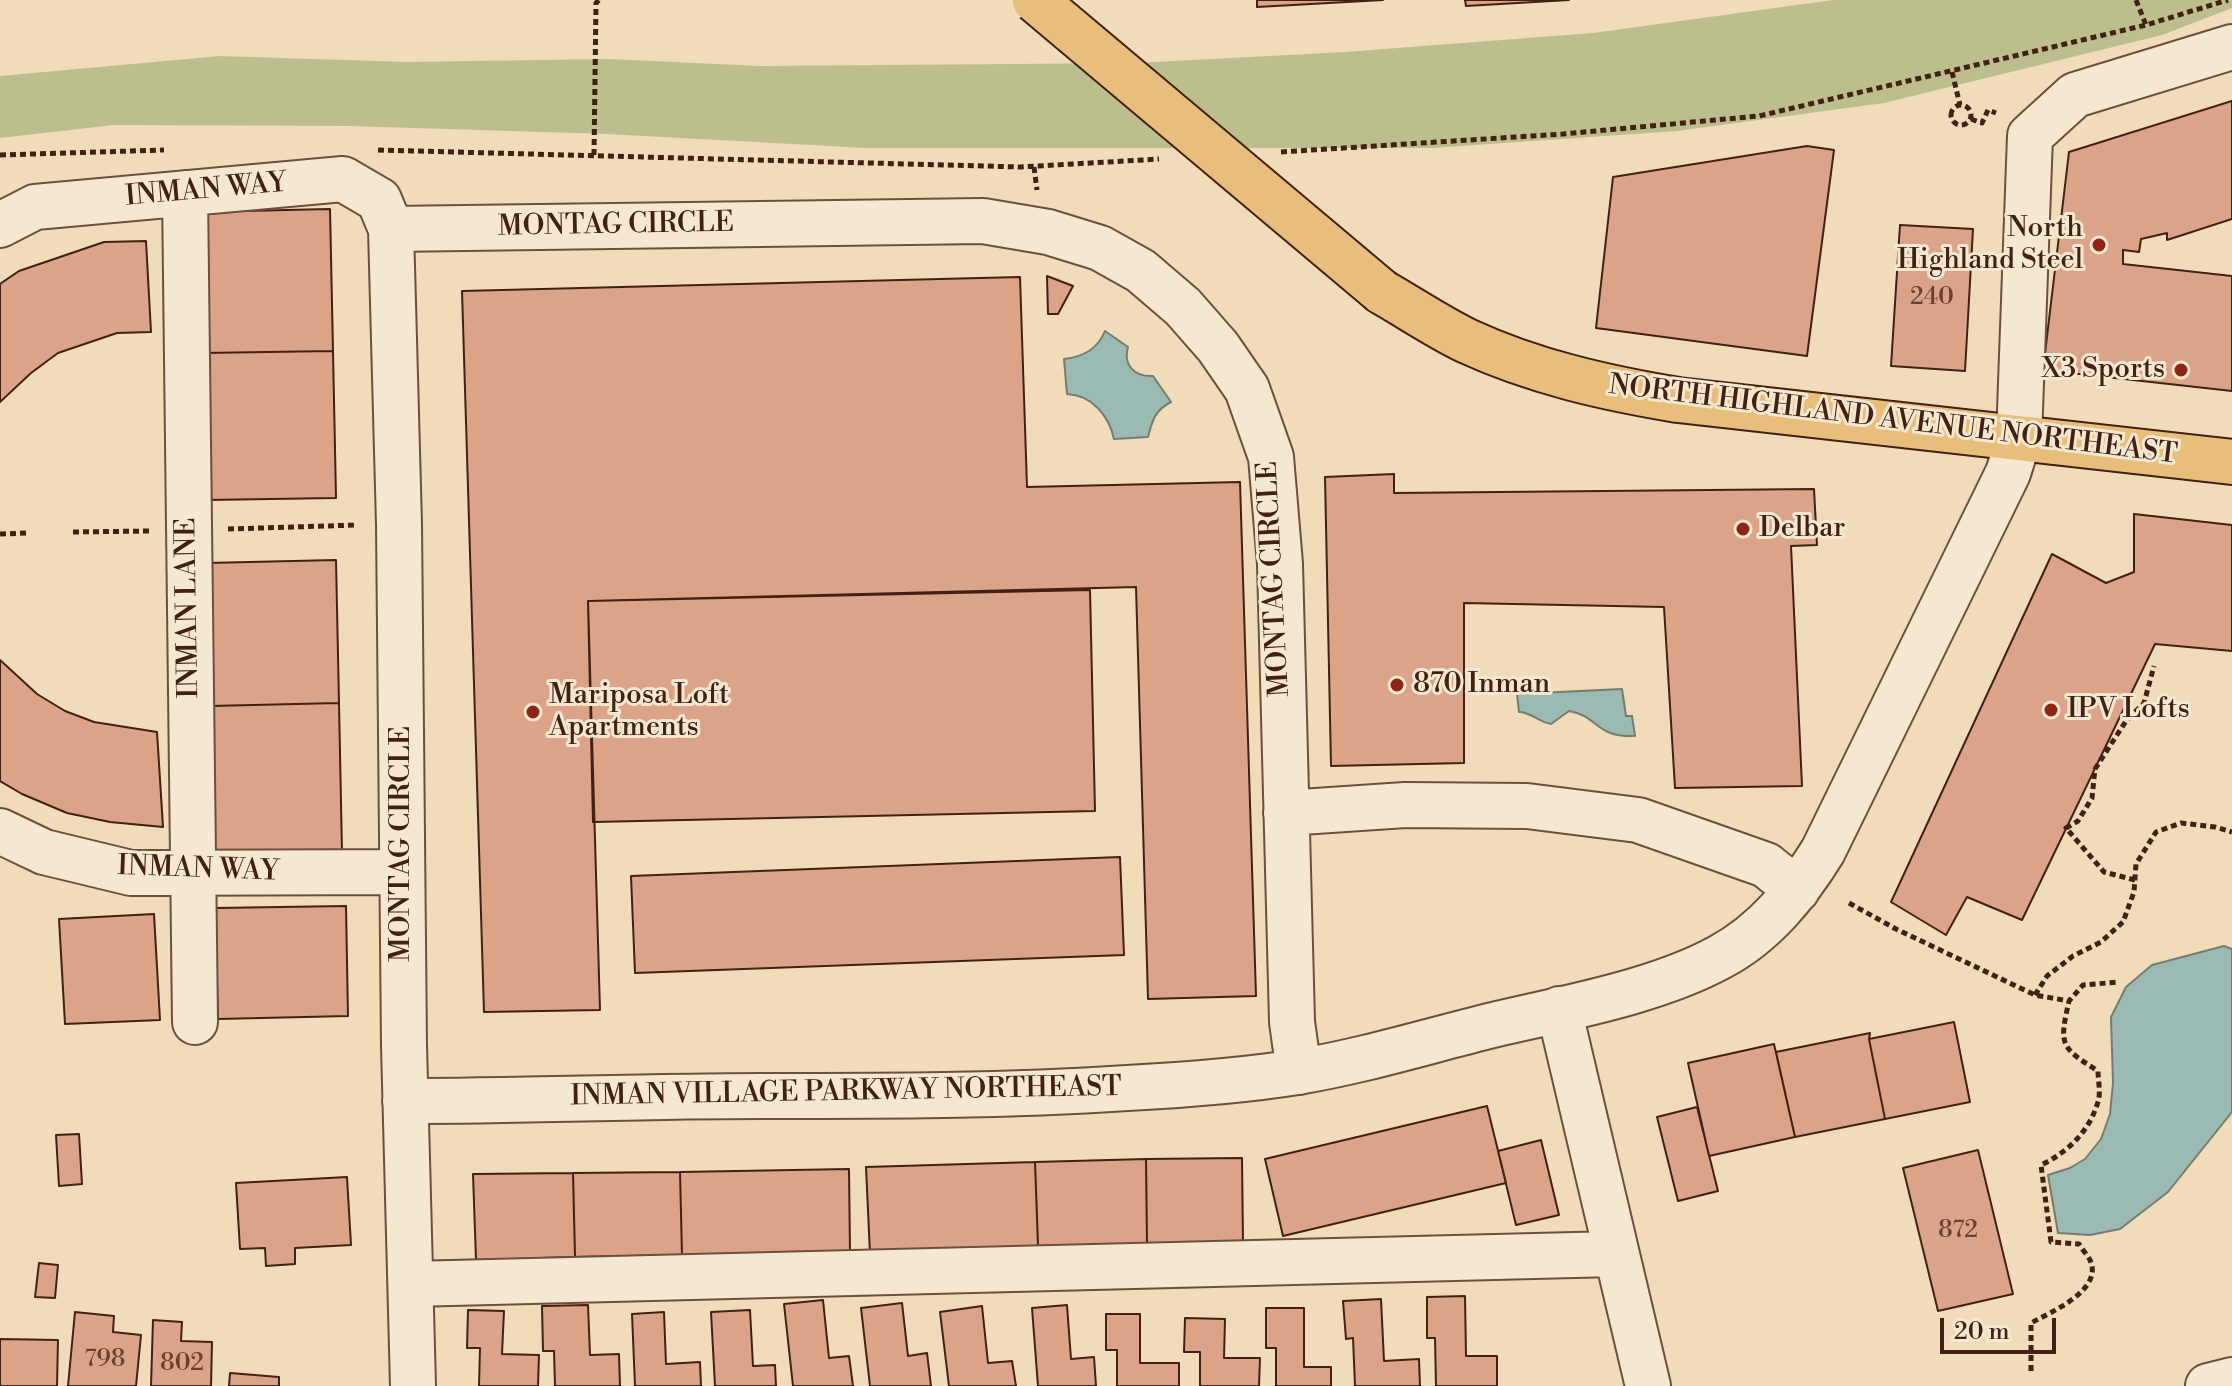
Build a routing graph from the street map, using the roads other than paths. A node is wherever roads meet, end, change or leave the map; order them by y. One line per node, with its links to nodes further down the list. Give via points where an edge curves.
1 (1035, 0): 6 (main road, NORTH HIGHLAND AVENUE NORTHEAST, bridge, via 1382,292 1467,341 1612,389)
2 (2232, 47): 6 (street, INMAN VILLAGE PARKWAY NORTHEAST, via 2075,95 2030,136)
3 (185, 193): 4 (street, INMAN WAY, via 35,207); 5 (street, INMAN WAY, via 343,179 379,200); 11 (street, INMAN LANE)
4 (0, 225)
5 (391, 229): 8 (street, MONTAG CIRCLE, via 983,221 1100,248 1141,271 1218,347 1247,389 1271,457 1280,564); 10 (street, MONTAG CIRCLE)
6 (2019, 438): 7 (main road, NORTH HIGHLAND AVENUE NORTHEAST); 12 (street, INMAN VILLAGE PARKWAY NORTHEAST, via 2004,482 1845,810)
7 (2232, 462)
8 (1286, 813): 12 (street, via 1405,805 1527,806 1638,820 1766,865); 15 (street, MONTAG CIRCLE, via 1292,1022)
9 (0, 831): 11 (street, INMAN WAY, via 44,852 131,873)
10 (402, 872): 11 (street, INMAN WAY); 16 (street, MONTAG CIRCLE)
11 (192, 874): 14 (street, INMAN LANE)
12 (1797, 890): 13 (street, INMAN VILLAGE PARKWAY NORTHEAST, via 1761,928 1702,966)
13 (1559, 1009): 15 (street, INMAN VILLAGE PARKWAY NORTHEAST); 17 (street)
14 (195, 1022)
15 (1299, 1072): 16 (street, INMAN VILLAGE PARKWAY NORTHEAST, via 1206,1083 969,1096)
16 (405, 1101): 18 (street, MONTAG CIRCLE)
17 (1615, 1254): 18 (street); 21 (street)
18 (411, 1284): 20 (street, MONTAG CIRCLE)
19 (2232, 1380): 22 (street)
20 (413, 1386)
21 (1648, 1386)
22 (2208, 1386)

